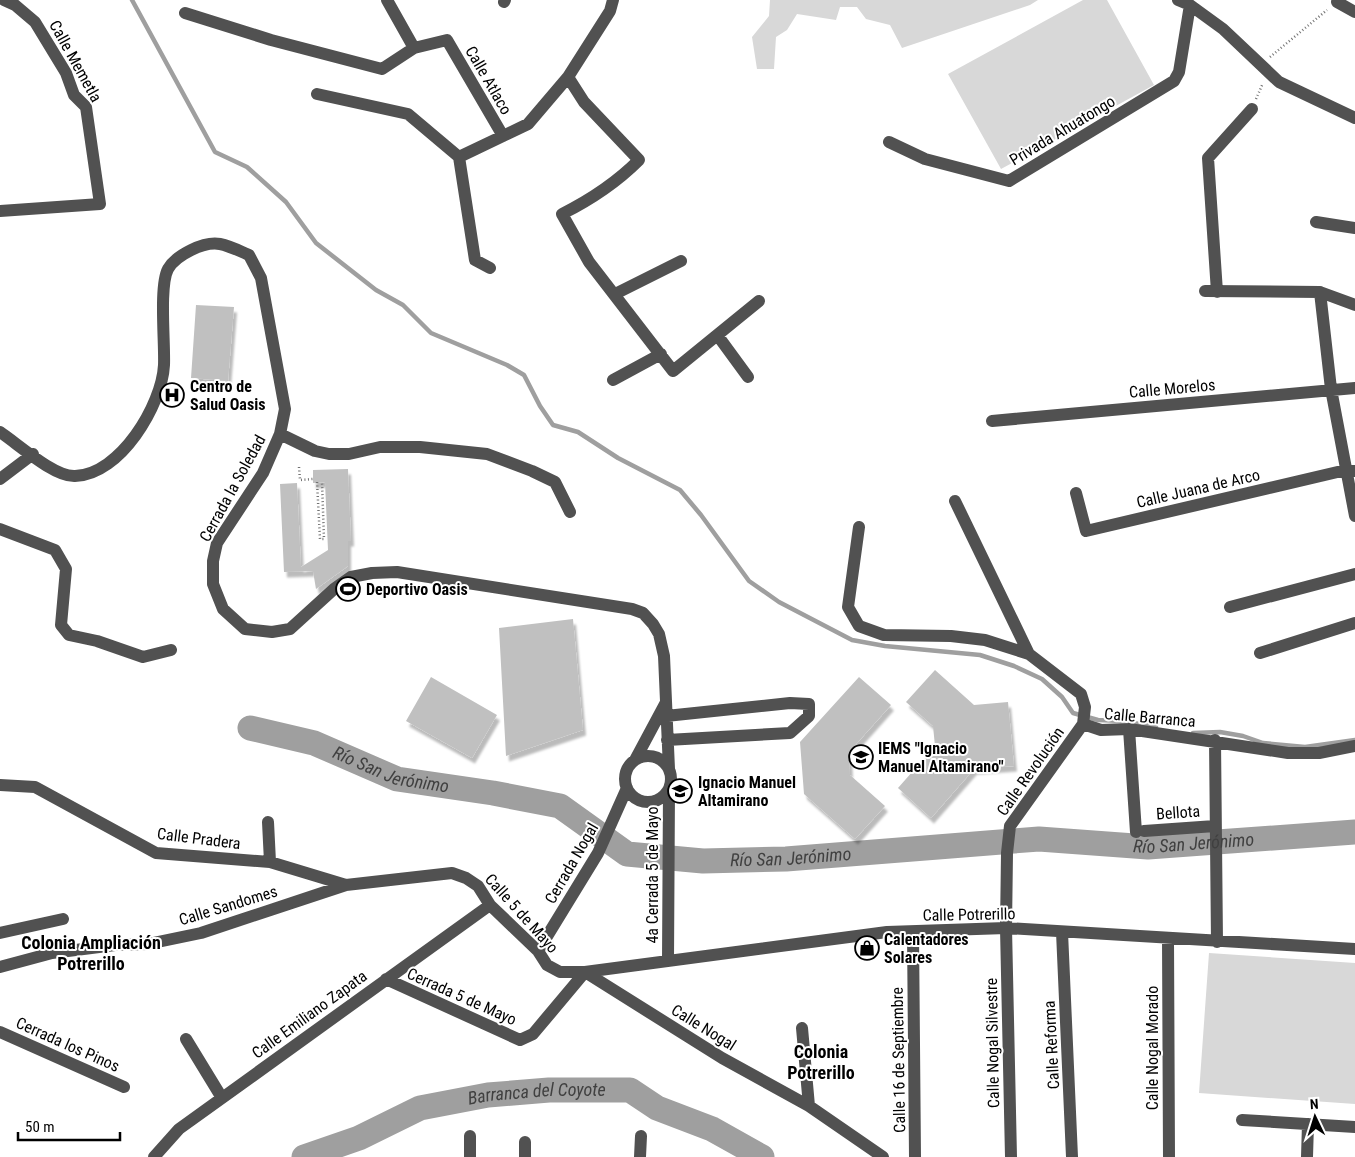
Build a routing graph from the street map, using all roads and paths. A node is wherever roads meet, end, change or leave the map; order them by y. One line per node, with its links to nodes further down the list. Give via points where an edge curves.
1 (4, 0): 17 (street, Calle Memetla, via 35,22 66,73 74,95 86,107 100,204)
2 (387, 0): 8 (street)
3 (613, 0): 10 (street, via 610,11)
4 (1338, 1): 6 (street); 9 (path)
5 (1184, 2): 9 (street, via 1224,29); 15 (street, Privada Ahuatongo, via 1179,72 1174,81 1009,181 925,159)
6 (1355, 12)
7 (185, 13): 8 (street, via 382,69)
8 (414, 48): 14 (street, Calle Atlaco, via 447,40)
9 (1264, 68): 12 (path); 13 (street, via 1279,82)
10 (568, 77): 14 (street, via 528,124); 23 (street, via 584,102 639,160 585,203 562,214 588,262)
11 (317, 94): 16 (street, via 408,114)
12 (1252, 109): 22 (street, via 1208,158 1212,292)
13 (1355, 118)
14 (503, 136): 16 (street)
15 (889, 142)
16 (459, 157): 21 (street, via 475,260)
17 (0, 211)
18 (1316, 222): 19 (street)
19 (1355, 228)
20 (681, 260): 23 (street)
21 (490, 268)
22 (1320, 292): 25 (street); 31 (street)
23 (615, 294): 27 (street)
24 (759, 301): 26 (street)
25 (1355, 305)
26 (718, 336): 27 (street, via 673,372); 28 (street)
27 (661, 354): 29 (street)
28 (748, 377)
29 (613, 380)
30 (1355, 388): 31 (street, Calle Morelos)
31 (1331, 389): 32 (street, Calle Morelos); 37 (street)
32 (992, 421)
33 (0, 432): 35 (street, Cerrada la Soledad)
34 (280, 434): 35 (street, Cerrada la Soledad, via 285,409 261,278 249,255 219,243 188,250 168,270 164,366 159,391 145,420 126,447 103,468 74,476 54,470); 44 (street, via 315,451 329,454 349,454 380,447 420,447 487,454 555,482); 54 (street, Cerrada la Soledad, via 263,473 217,543 213,561 213,584 224,609 245,629 272,632 290,629 351,577 372,573 397,572 616,605 642,613 659,634 664,656)
35 (33, 454): 38 (street)
36 (299, 467): 39 (path, via 300,480)
37 (1350, 471): 42 (street, Calle Juana de Arco, via 1086,530); 45 (street)
38 (0, 479)
39 (313, 479)
40 (318, 482): 41 (path, via 320,539 324,539)
41 (322, 482)
42 (1076, 493)
43 (955, 501): 53 (street)
44 (570, 512)
45 (1355, 516)
46 (859, 527): 53 (street, via 848,608 859,626 884,635 985,640)
47 (0, 529): 51 (street, via 55,550 66,569 61,625 69,635 143,657)
48 (1355, 574): 49 (street)
49 (1230, 607)
50 (1355, 623): 52 (street)
51 (171, 650)
52 (1260, 653)
53 (1029, 654): 55 (street, via 1081,694 1085,707)
54 (665, 710): 57 (street, Cerrada la Soledad); 57 (street, via 809,704 809,716 790,733); 60 (street, Cerrada la Soledad)
55 (1083, 724): 56 (street, Calle Barranca, via 1101,730); 71 (street, Calle Revolución, via 1010,826 1006,853)
56 (1128, 728): 58 (street, Calle Barranca); 66 (street, Bellota, via 1140,831)
57 (667, 740): 61 (street, Cerrada la Soledad)
58 (1215, 740): 59 (street, Calle Barranca, via 1288,753 1319,753); 66 (street)
59 (1355, 746)
60 (635, 760): 61 (street, via 658,758); 63 (street, via 626,772)
61 (669, 769): 64 (street)
62 (0, 785): 67 (street, Calle Pradera, via 35,787 156,853)
63 (627, 788): 64 (street, via 631,795 644,802 658,799); 78 (street, Cerrada Nogal, via 598,853)
64 (669, 789): 79 (street, 4a Cerrada 5 de Mayo)
65 (268, 822): 67 (street)
66 (1215, 828): 76 (street)
67 (270, 862): 68 (street, Calle Pradera)
68 (346, 885): 69 (street, Calle 5 de Mayo, via 452,873 478,886); 80 (street, Calle Sandomes, via 201,933 148,944 52,953)
69 (490, 905): 78 (street, Calle 5 de Mayo); 82 (street, Calle Emiliano Zapata)
70 (63, 919): 74 (street)
71 (1006, 928): 72 (street, Calle Potrerillo); 73 (street, Calle Potrerillo); 101 (street, Calle Nogal Silvestre)
72 (913, 932): 79 (street, Calle Potrerillo, via 887,932); 100 (street, Calle 16 de Septiembre)
73 (1062, 932): 75 (street, Calle Potrerillo); 102 (street, Calle Reforma)
74 (0, 933)
75 (1168, 939): 76 (street, Calle Potrerillo); 103 (street, Calle Nogal Morado)
76 (1217, 942): 77 (street, Calle Potrerillo)
77 (1355, 949)
78 (538, 951): 81 (street, Calle 5 de Mayo, via 546,965 560,972)
79 (668, 960): 81 (street, Calle Potrerillo)
80 (0, 966)
81 (585, 972): 82 (street, Cerrada 5 de Mayo, via 534,1034 520,1040); 88 (street, Calle Nogal, via 722,1058)
82 (386, 979): 87 (street, Calle Emiliano Zapata)
83 (802, 1028): 88 (street)
84 (0, 1032): 86 (street, Cerrada los Pinos)
85 (186, 1039): 87 (street)
86 (124, 1087)
87 (222, 1098): 95 (street, Calle Emiliano Zapata, via 179,1129)
88 (809, 1106): 99 (street, Calle Nogal)
89 (1242, 1120): 90 (street)
90 (1308, 1124): 91 (street); 104 (street)
91 (1355, 1127)
92 (470, 1136): 96 (street)
93 (641, 1136): 98 (street)
94 (525, 1142): 97 (street)
95 (154, 1157)
96 (470, 1157)
97 (525, 1157)
98 (640, 1157)
99 (883, 1157)
100 (915, 1157)
101 (1012, 1157)
102 (1072, 1157)
103 (1168, 1157)
104 (1307, 1157)

